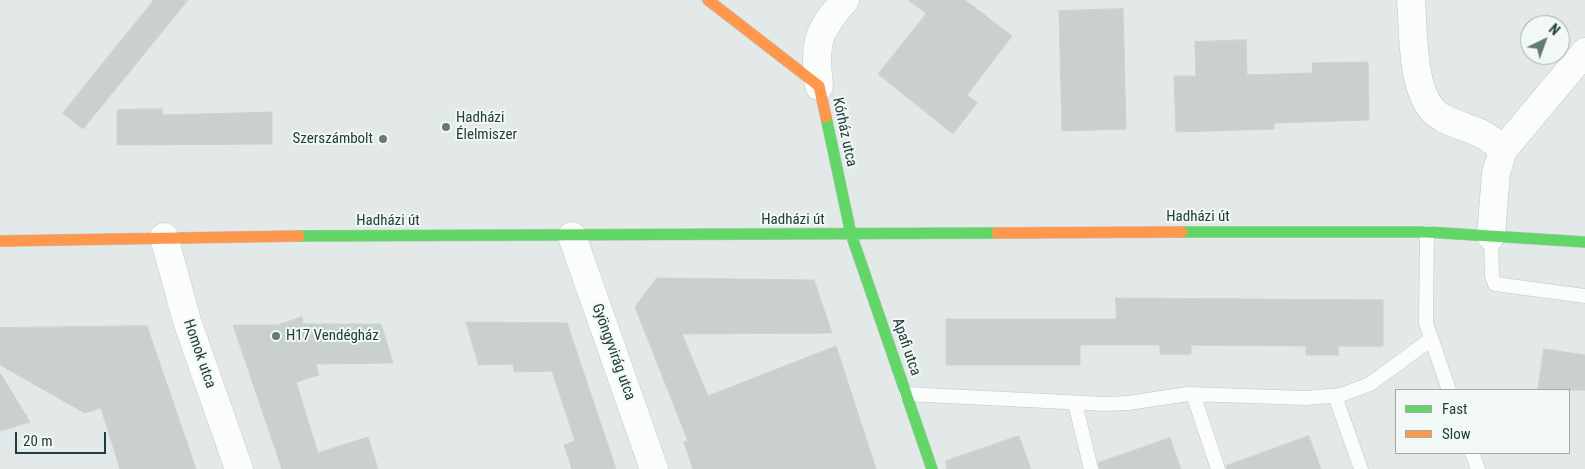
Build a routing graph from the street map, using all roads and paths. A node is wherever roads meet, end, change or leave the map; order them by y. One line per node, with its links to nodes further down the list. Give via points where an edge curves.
1 (708, 0): 5 (street, Kórház utca)
2 (845, 0): 5 (street, via 822,29 817,45)
3 (1411, 0): 6 (street, via 1419,85 1428,105 1443,118 1487,135)
4 (1585, 52): 6 (street)
5 (819, 86): 8 (street, Kórház utca)
6 (1503, 150): 10 (street, via 1496,173)
7 (1428, 232): 8 (street, Hadházi út); 10 (street, Hadházi út); 15 (lane, via 1425,316)
8 (851, 234): 9 (street, Hadházi út); 17 (street, Apafi utca)
9 (572, 236): 11 (street, Hadházi út); 23 (street, Gyöngyvirág utca)
10 (1491, 236): 13 (street, Hadházi út); 14 (lane, via 1495,284)
11 (164, 238): 12 (street, Hadházi út); 22 (street, Homok utca, via 188,321)
12 (0, 241)
13 (1585, 242)
14 (1585, 296)
15 (1430, 340): 16 (lane); 19 (lane, via 1370,384)
16 (1449, 389)
17 (906, 394): 20 (lane); 24 (street, Apafi utca)
18 (1193, 394): 19 (lane); 20 (lane, via 1128,403); 26 (lane)
19 (1335, 396): 27 (lane)
20 (1076, 403): 25 (lane)
21 (1472, 454): 28 (lane)
22 (239, 469)
23 (654, 469)
24 (932, 469)
25 (1091, 469)
26 (1218, 469)
27 (1361, 469)
28 (1478, 469)

